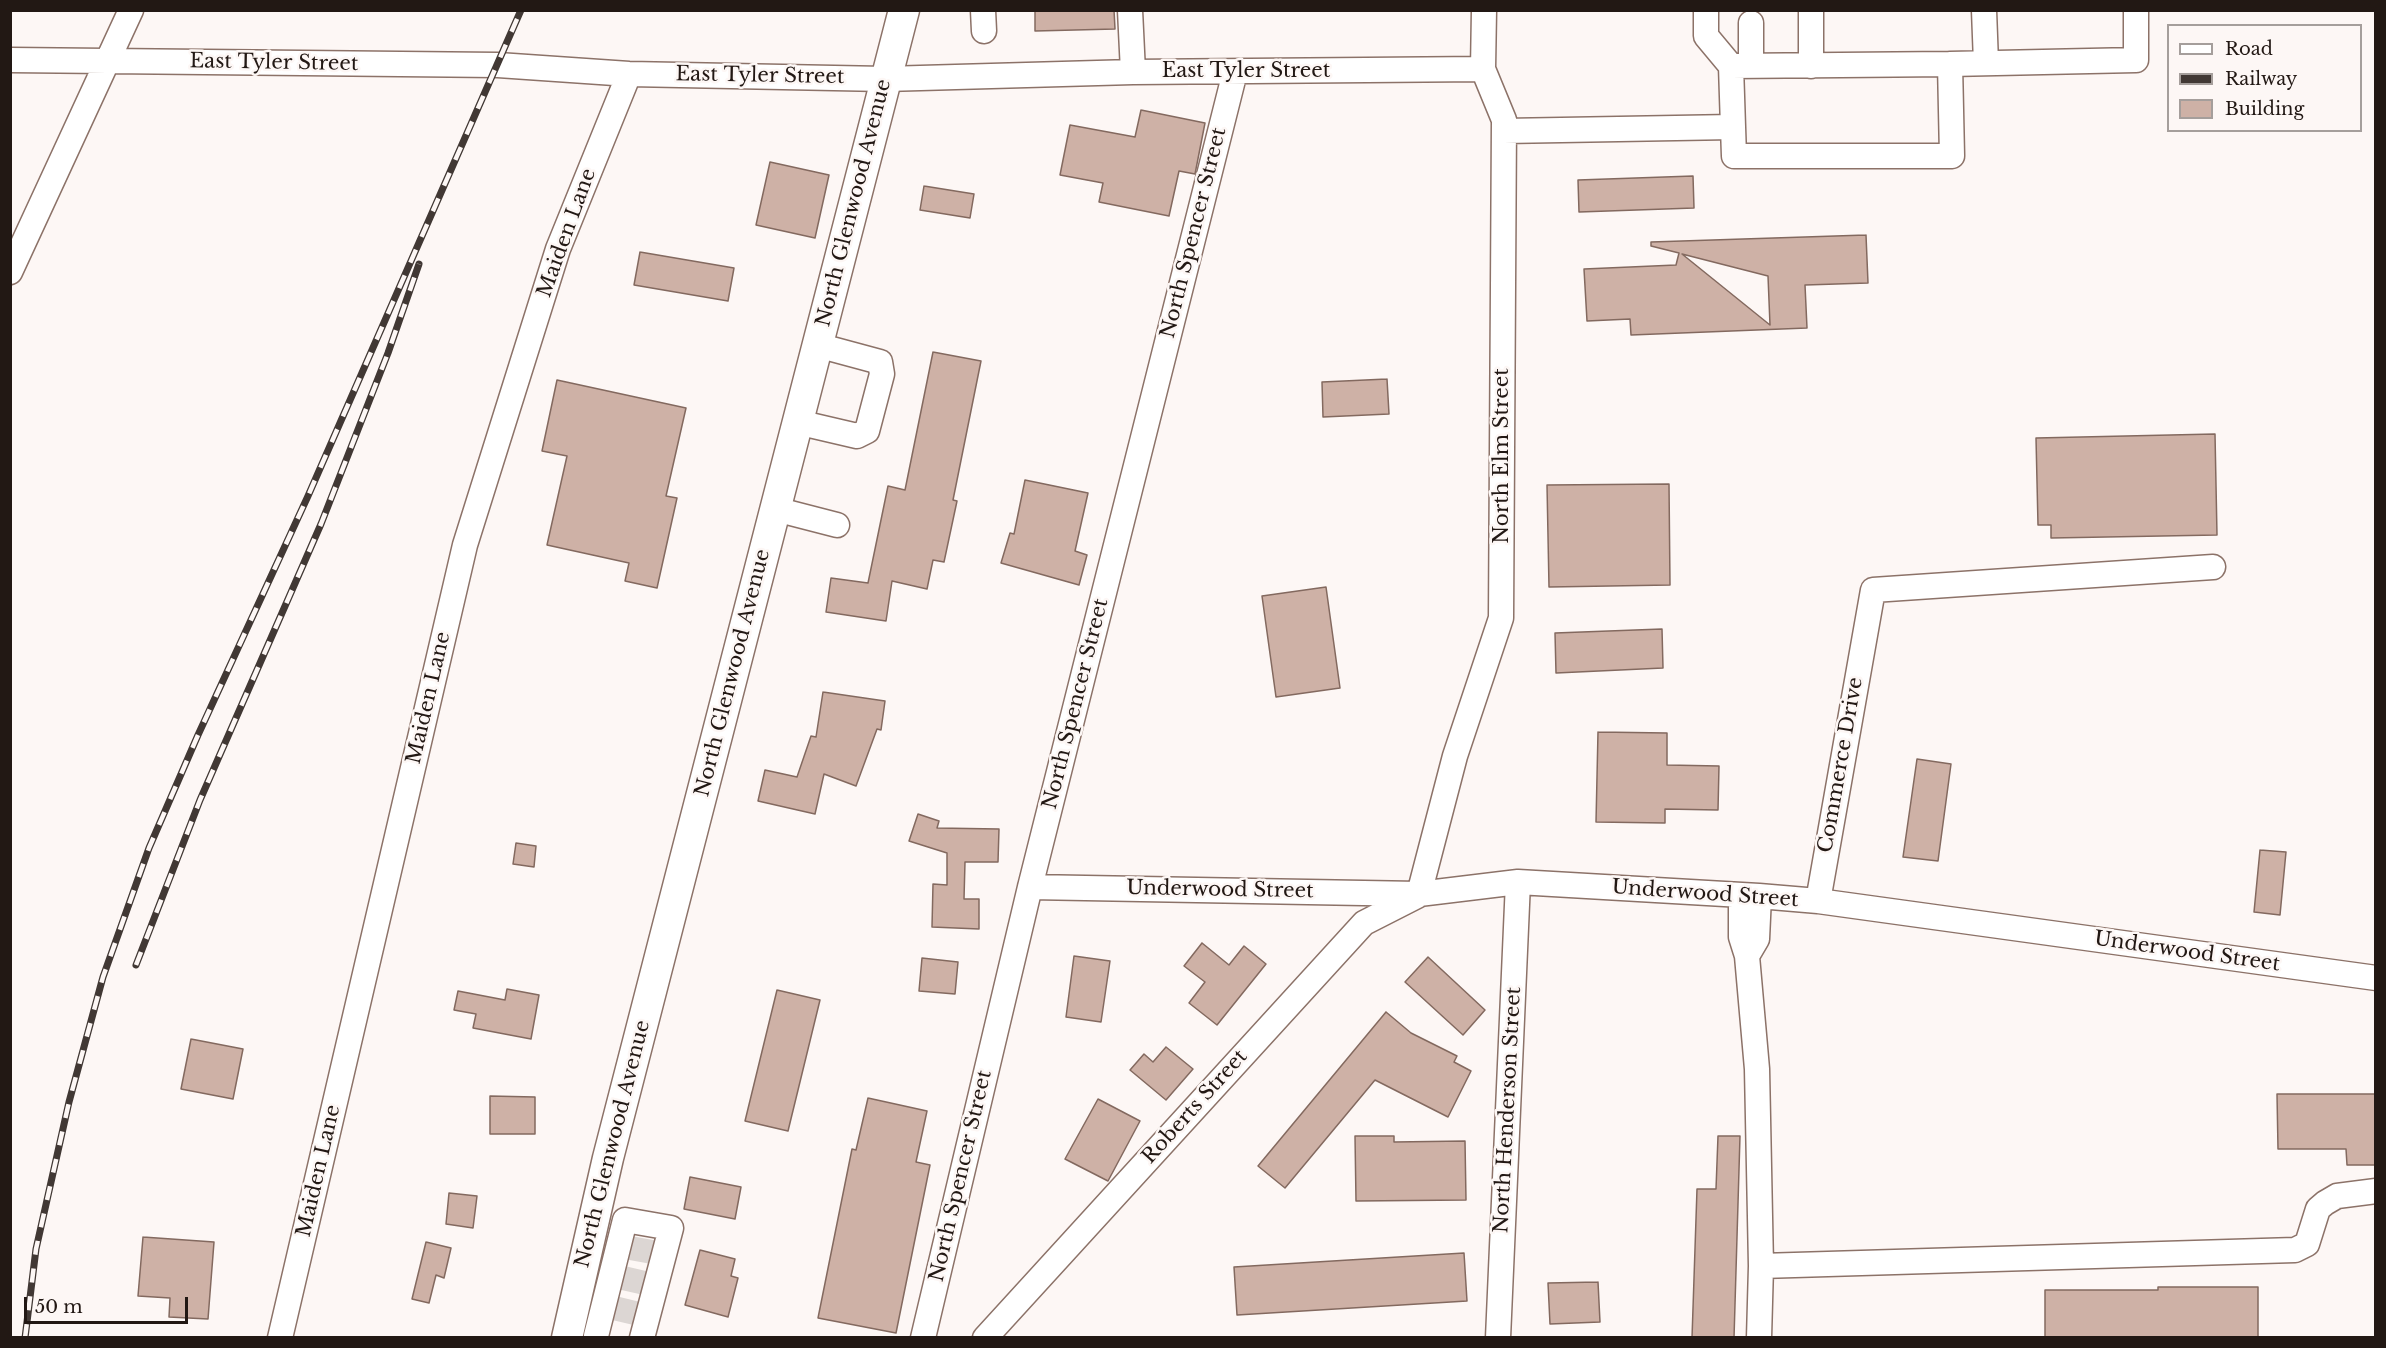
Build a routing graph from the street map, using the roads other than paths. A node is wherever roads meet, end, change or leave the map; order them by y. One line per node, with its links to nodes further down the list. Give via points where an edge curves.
1 (131, 10): 11 (street)
2 (904, 10): 20 (main road, North Glenwood Avenue)
3 (1130, 10): 17 (street)
4 (1484, 10): 16 (street, North Elm Street)
5 (1706, 10): 14 (street, via 1706,36)
6 (1811, 10): 15 (street)
7 (1984, 10): 12 (street)
8 (2136, 10): 12 (street, via 2136,60)
9 (1751, 23): 14 (street)
10 (10, 60): 11 (street, East Tyler Street)
11 (109, 61): 19 (street, East Tyler Street, via 498,65); 23 (street)
12 (1986, 63): 13 (street)
13 (1950, 64): 15 (street); 21 (street, via 1952,156 1734,156)
14 (1741, 65): 15 (street); 21 (street)
15 (1810, 66)
16 (1483, 69): 18 (street, East Tyler Street); 22 (street, North Elm Street, via 1504,120)
17 (1133, 72): 18 (street, East Tyler Street); 20 (street, East Tyler Street)
18 (1234, 72): 30 (street, North Spencer Street)
19 (629, 74): 20 (street, East Tyler Street); 41 (street, Maiden Lane, via 558,249 465,545)
20 (885, 79): 24 (main road, North Glenwood Avenue)
21 (1733, 127): 22 (street)
22 (1504, 131): 31 (street, North Elm Street, via 1501,618 1455,756)
23 (10, 272)
24 (817, 345): 25 (main road, North Glenwood Avenue); 25 (street, via 880,362 882,374 867,431 857,436)
25 (797, 422): 26 (main road, North Glenwood Avenue)
26 (775, 509): 27 (street); 36 (main road, North Glenwood Avenue)
27 (837, 525)
28 (2213, 567): 33 (street, Commerce Drive, via 1873,590)
29 (1518, 882): 31 (street, Underwood Street); 32 (street, Underwood Street); 44 (street, North Henderson Street)
30 (1030, 887): 31 (street, Underwood Street); 42 (street, North Spencer Street)
31 (1419, 894): 43 (street, Roberts Street, via 1364,923)
32 (1750, 895): 33 (street, Underwood Street); 38 (street, via 1757,939 1747,956 1757,1069)
33 (1818, 901): 34 (street, Underwood Street)
34 (2376, 978)
35 (2376, 1191): 38 (street, via 2337,1196 2325,1203 2318,1209 2307,1244 2295,1250)
36 (593, 1224): 37 (street); 40 (main road, North Glenwood Avenue)
37 (623, 1242): 39 (street, via 625,1220 671,1228); 40 (street, via 609,1307)
38 (1761, 1266): 45 (street)
39 (644, 1323)
40 (585, 1336)
41 (280, 1338)
42 (923, 1338)
43 (985, 1338)
44 (1498, 1338)
45 (1759, 1338)

